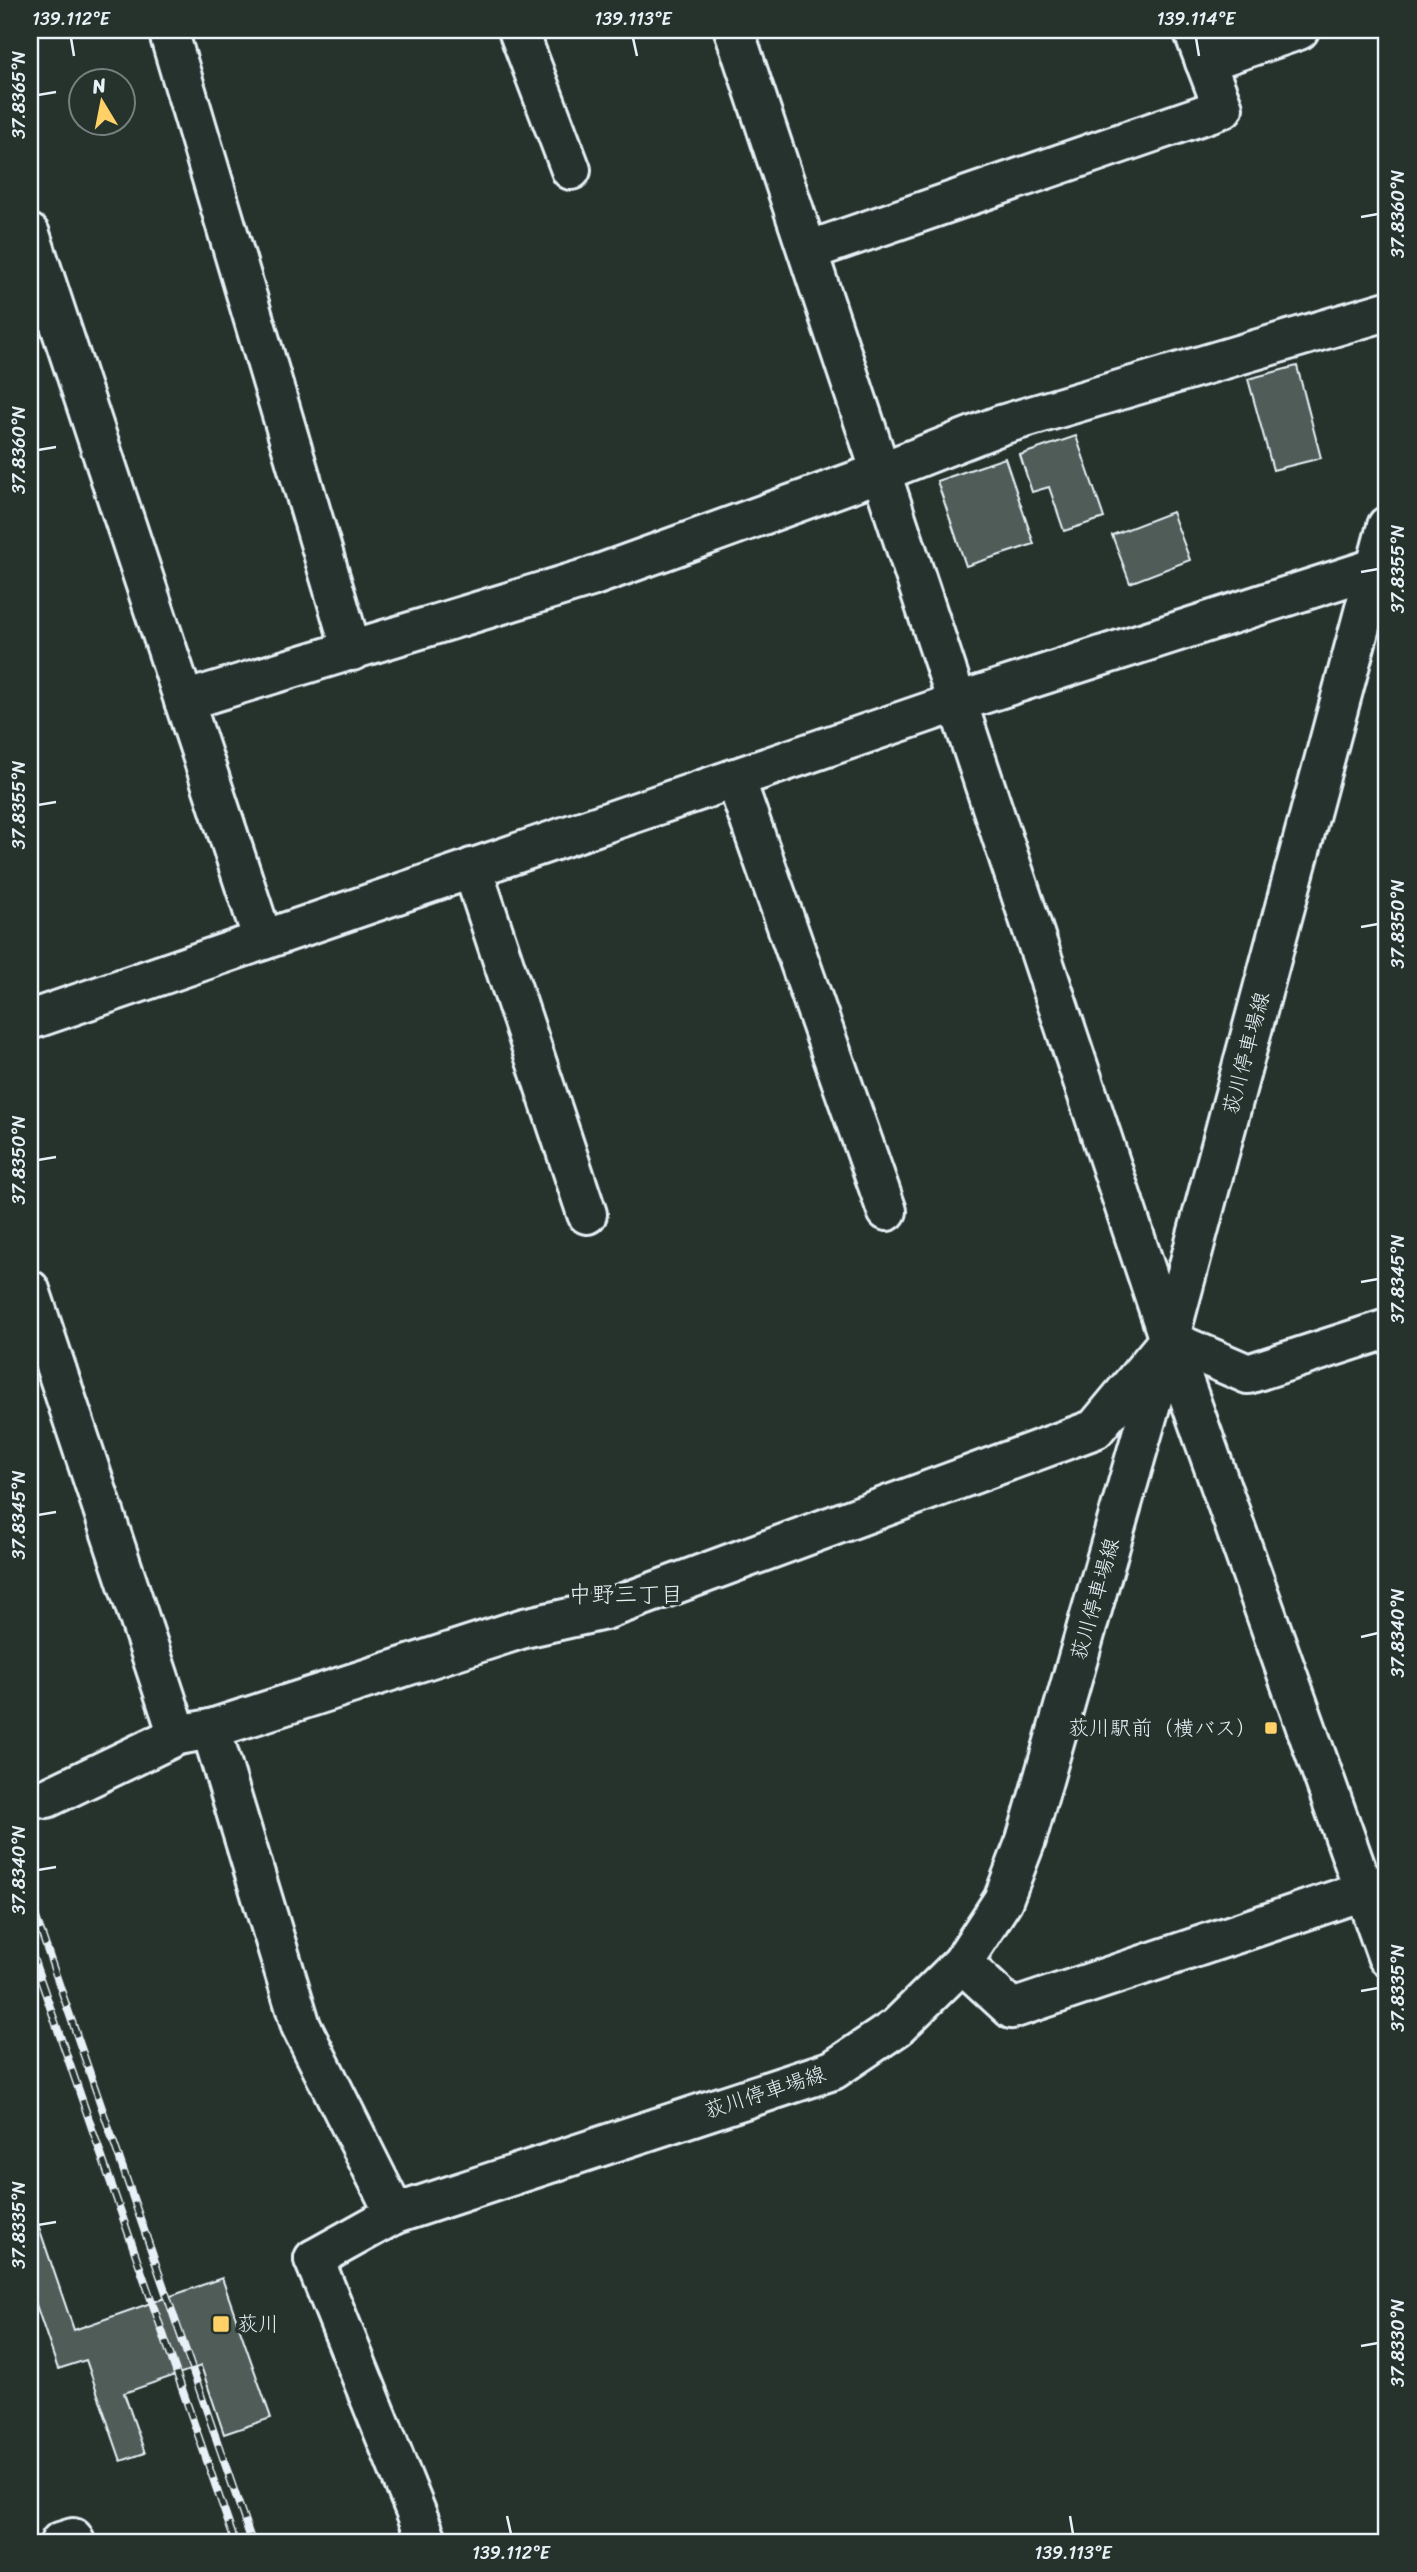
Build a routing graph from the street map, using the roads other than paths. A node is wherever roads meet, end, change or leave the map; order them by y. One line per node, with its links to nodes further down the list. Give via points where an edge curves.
1 (168, 30): 13 (street)
2 (518, 30): 6 (street)
3 (734, 30): 8 (street)
4 (1299, 30): 5 (street)
5 (1199, 46): 8 (street, via 1223,108)
6 (570, 170)
7 (30, 234): 14 (street)
8 (808, 251): 10 (street)
9 (1387, 311): 10 (street, via 1001,425)
10 (881, 472): 13 (street, via 591,577); 15 (street)
11 (1387, 526): 12 (street, 荻川停車場線)
12 (1382, 566): 15 (street); 24 (street, 荻川停車場線)
13 (352, 651): 14 (street)
14 (184, 701): 18 (street)
15 (958, 702): 16 (street); 24 (street)
16 (735, 778): 17 (street); 20 (street)
17 (472, 868): 18 (street); 21 (street)
18 (263, 940): 19 (street)
19 (30, 1020)
20 (887, 1211)
21 (587, 1214)
22 (30, 1290): 25 (street)
23 (1387, 1329): 24 (street, via 1248,1374)
24 (1169, 1340): 25 (street, via 1095,1429 605,1610 524,1628); 27 (street); 29 (street, 荻川停車場線, via 1026,1840 1003,1900)
25 (194, 1732): 26 (street); 30 (street, via 300,2026)
26 (47, 1798)
27 (1376, 1887): 28 (street); 29 (street, via 1012,2009)
28 (1387, 1956)
29 (962, 1963): 30 (street, 荻川停車場線, via 897,2027 833,2070)
30 (395, 2214): 33 (street, 荻川停車場線, via 314,2259)
31 (60, 2542): 32 (street, via 73,2538)
32 (75, 2542)
33 (428, 2542)

